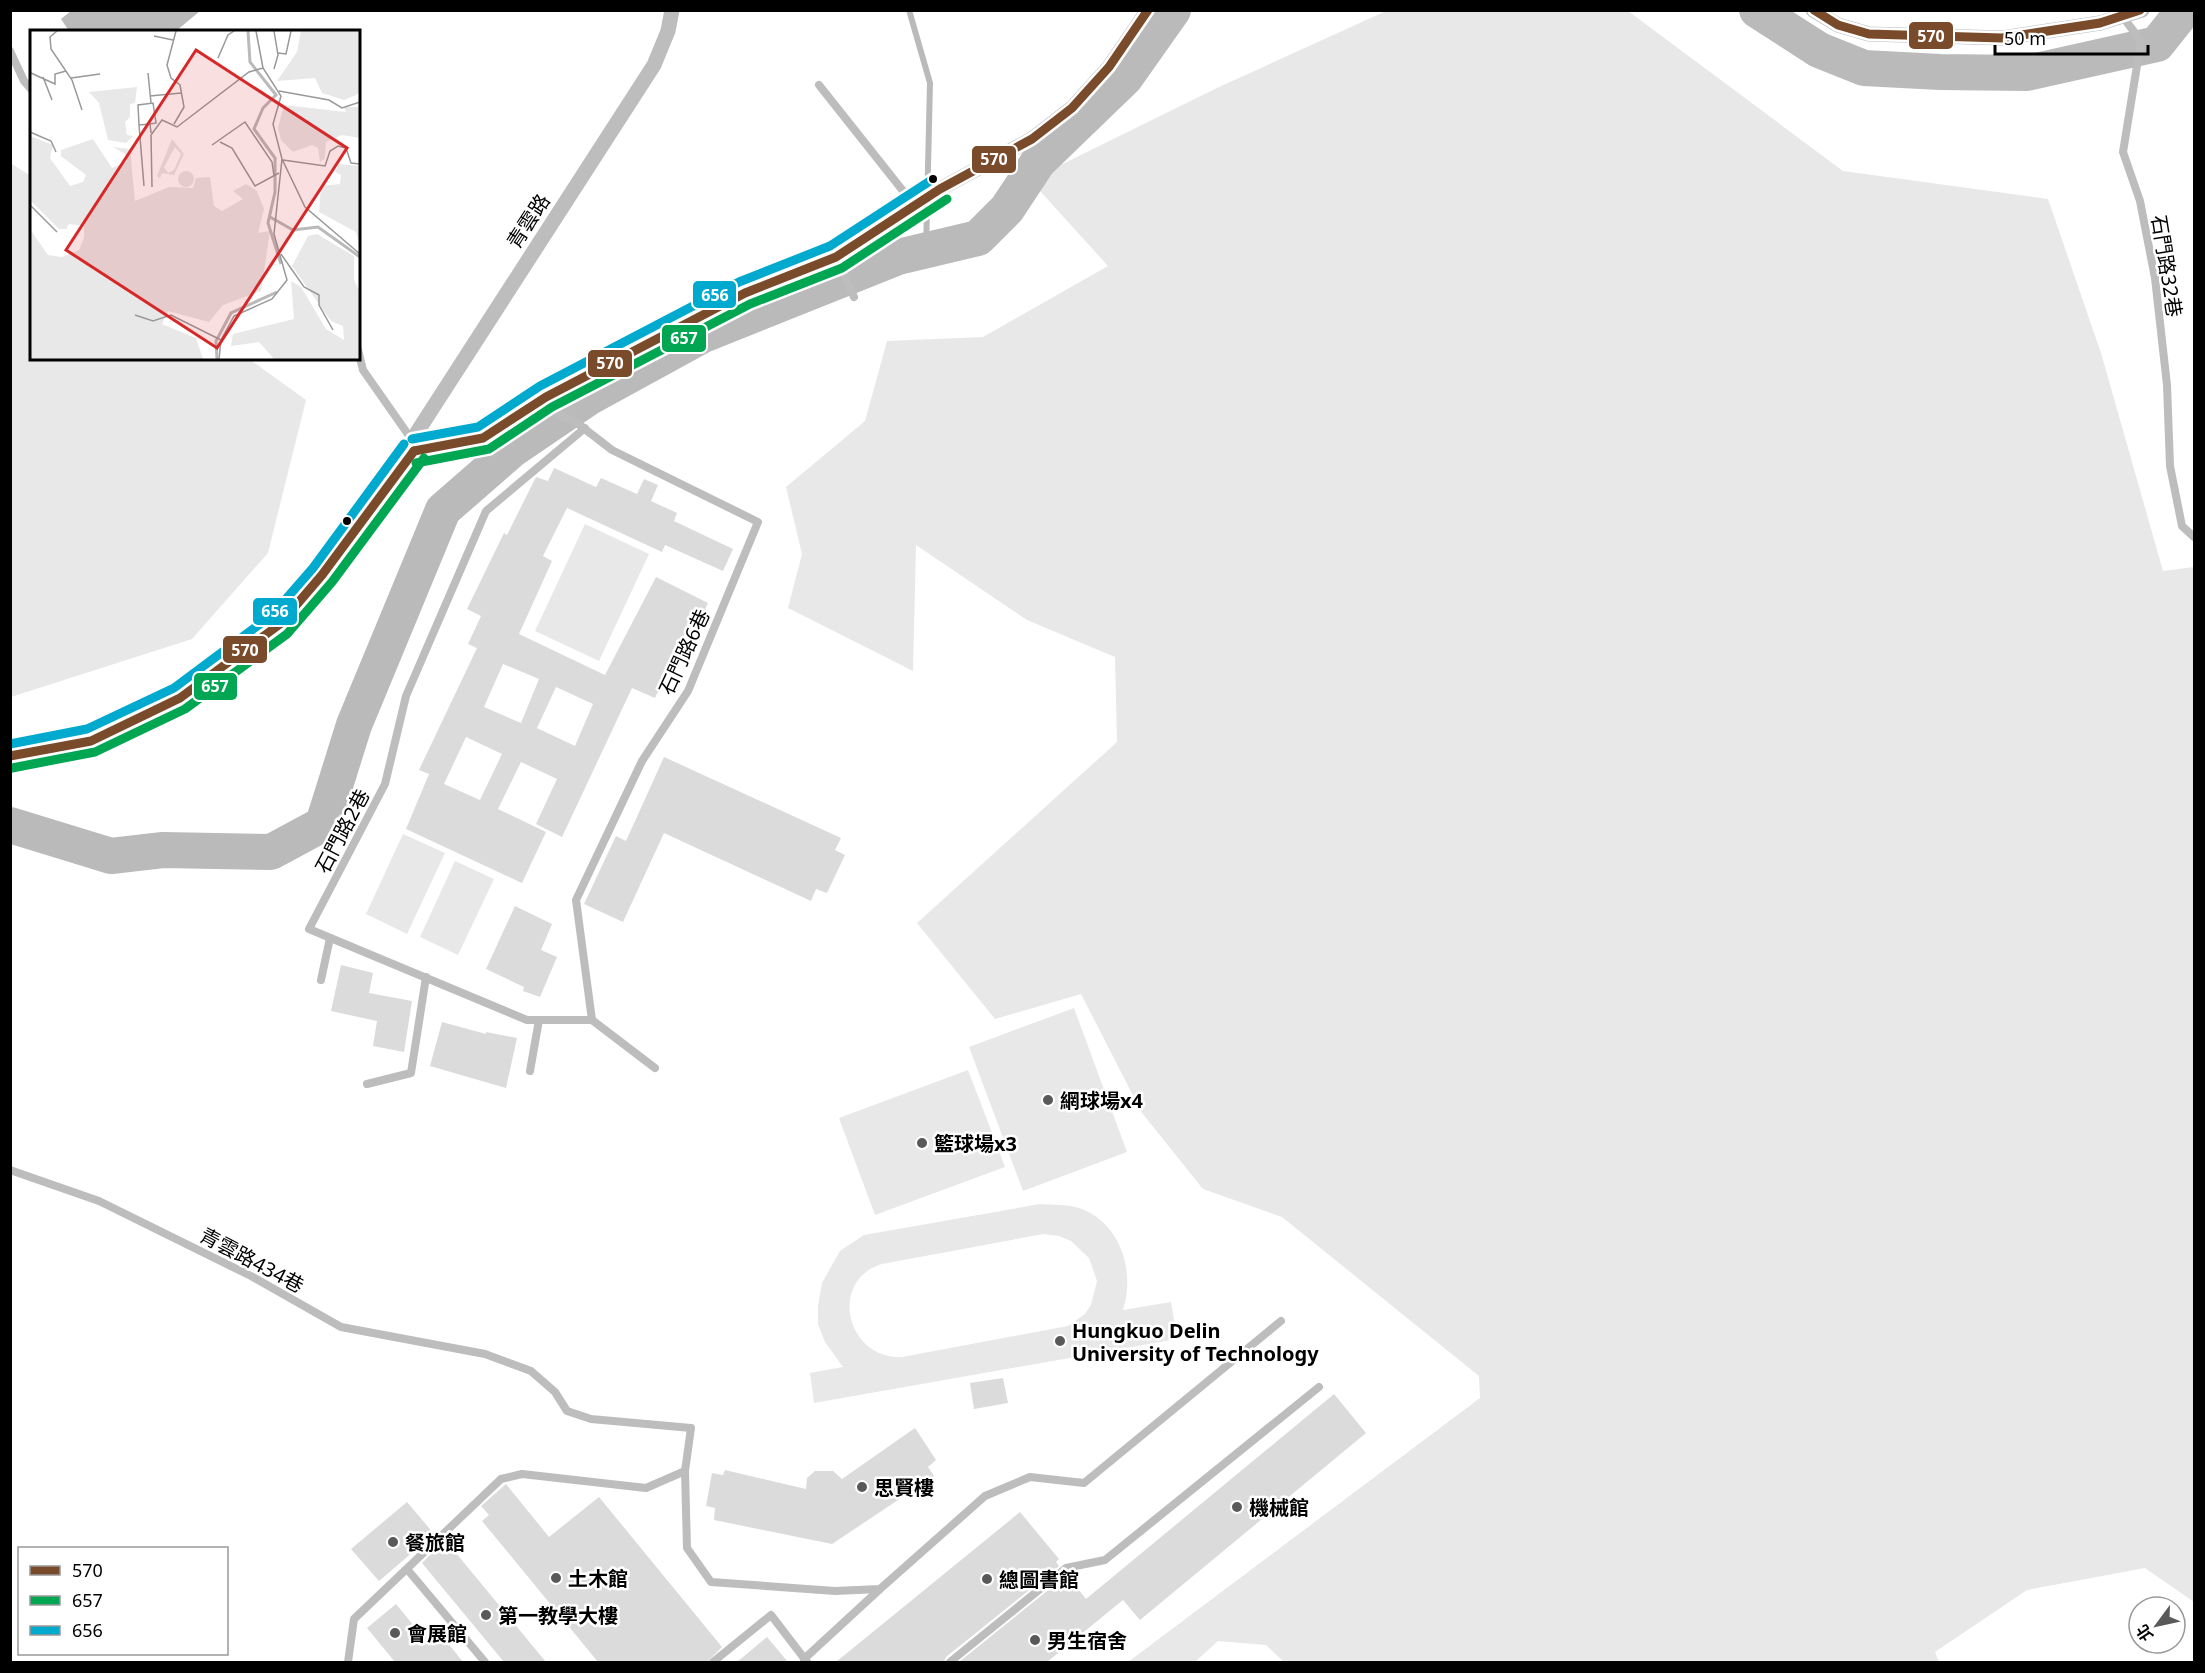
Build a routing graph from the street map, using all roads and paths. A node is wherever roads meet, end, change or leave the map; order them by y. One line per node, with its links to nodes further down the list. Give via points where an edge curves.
1 (672, 10): 15 (street, 青雲路, via 654,65)
2 (1148, 10): 9 (street, via 1108,68 1071,108 1032,139)
3 (1812, 10): 5 (street, via 1869,34 2002,38)
4 (2142, 10): 5 (street)
5 (2123, 17): 16 (lane, 石門路32巷, via 2141,41 2123,152 2140,201 2155,278 2167,385 2170,466 2182,526)
6 (10, 51): 8 (lane)
7 (819, 85): 9 (lane)
8 (30, 88)
9 (915, 206): 10 (street)
10 (836, 258): 11 (lane); 13 (street, via 745,293)
11 (854, 297)
12 (360, 358): 15 (lane, via 363,370)
13 (536, 404): 14 (lane, 石門路6巷); 15 (street, via 483,438)
14 (585, 429): 18 (lane, 石門路2巷, via 486,511 406,696 385,784 309,929); 22 (lane, 石門路6巷, via 612,450 758,522 688,691 642,761 576,900)
15 (413, 445): 17 (street, via 322,575 280,624 180,698 91,741)
16 (2194, 537)
17 (10, 756)
18 (330, 938): 19 (lane, 石門路2巷); 20 (lane)
19 (426, 977): 21 (lane, 石門路2巷, via 527,1020); 25 (lane, via 411,1073)
20 (321, 980)
21 (539, 1020): 22 (lane, 石門路2巷); 24 (lane)
22 (592, 1020): 23 (lane)
23 (655, 1068)
24 (530, 1071)
25 (367, 1084)
26 (10, 1170): 29 (lane, 青雲路434巷, via 99,1201 251,1276 341,1327 485,1354 531,1371 555,1392 567,1411 591,1419 691,1428)
27 (1281, 1322): 31 (lane, via 1084,1483 1030,1477 985,1496)
28 (1319, 1387): 36 (lane, via 1105,1560 1066,1568)
29 (685, 1471): 30 (lane, via 646,1488 522,1474 501,1479); 31 (lane, via 687,1548 711,1582 835,1591)
30 (407, 1569): 33 (lane, via 354,1619); 34 (lane)
31 (880, 1589): 32 (lane)
32 (805, 1661): 35 (lane, via 771,1615)
33 (348, 1662)
34 (485, 1662)
35 (713, 1662)
36 (950, 1662)

